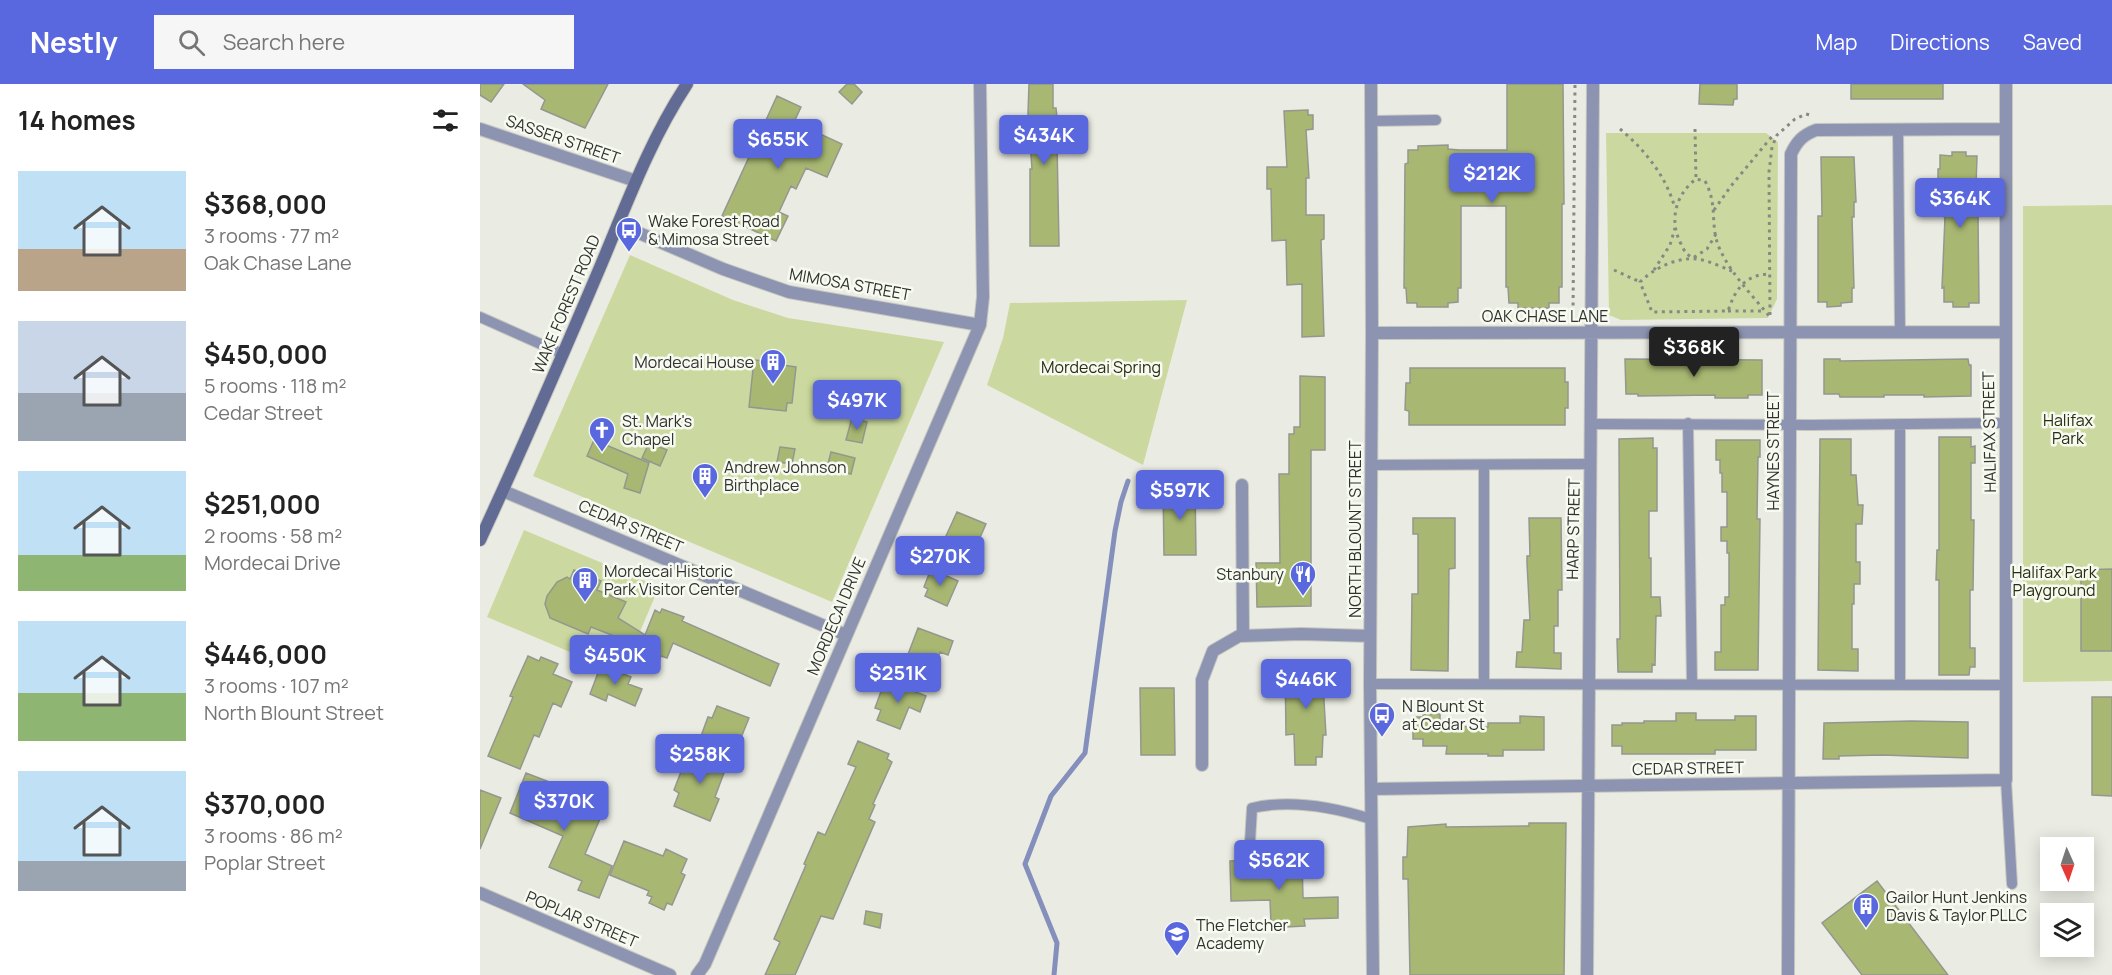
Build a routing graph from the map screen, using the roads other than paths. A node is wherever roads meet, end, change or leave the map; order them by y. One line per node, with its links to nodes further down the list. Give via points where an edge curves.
1 (687, 84): 11 (main road, WAKE FOREST ROAD, via 669,111)
2 (980, 84): 14 (street, MORDECAI DRIVE)
3 (1371, 84): 7 (street, NORTH BLOUNT STREET)
4 (1593, 84): 15 (street, HARP STREET)
5 (2006, 84): 10 (street, HALIFAX STREET)
6 (1436, 120): 7 (lane)
7 (1371, 121): 19 (street, NORTH BLOUNT STREET)
8 (480, 129): 11 (street, SASSER STREET)
9 (1898, 129): 10 (street, HAYNES STREET); 16 (street, HAYNES STREET, via 1816,130 1796,144 1790,165); 17 (lane)
10 (2006, 129): 18 (street, HALIFAX STREET)
11 (636, 181): 12 (main road, WAKE FOREST ROAD)
12 (618, 224): 14 (street, MIMOSA STREET, via 723,269 789,292); 20 (main road, WAKE FOREST ROAD)
13 (480, 316): 20 (lane)
14 (980, 325): 32 (street, MORDECAI DRIVE)
15 (1592, 332): 16 (street, OAK CHASE LANE); 19 (street, OAK CHASE LANE); 23 (street, HARP STREET)
16 (1791, 332): 17 (street, OAK CHASE LANE); 24 (street, HAYNES STREET)
17 (1900, 332): 18 (street, OAK CHASE LANE)
18 (2005, 332): 22 (street, HALIFAX STREET)
19 (1372, 333): 27 (street, NORTH BLOUNT STREET)
20 (563, 354): 30 (main road, WAKE FOREST ROAD)
21 (1688, 423): 23 (lane); 24 (lane); 38 (lane)
22 (2006, 423): 25 (lane); 41 (street, HALIFAX STREET)
23 (1591, 424): 26 (street, HARP STREET)
24 (1789, 425): 25 (lane); 39 (street, HAYNES STREET)
25 (1900, 425): 40 (lane)
26 (1590, 464): 28 (lane); 37 (street, HARP STREET)
27 (1372, 465): 28 (lane); 34 (street, NORTH BLOUNT STREET)
28 (1484, 465): 36 (lane)
29 (1242, 485): 33 (street)
30 (503, 491): 31 (main road, WAKE FOREST ROAD); 32 (street, CEDAR STREET)
31 (480, 540)
32 (846, 635): 52 (street, MORDECAI DRIVE)
33 (1243, 636): 34 (street); 42 (street, via 1214,651 1202,680)
34 (1370, 636): 35 (street, NORTH BLOUNT STREET)
35 (1370, 684): 36 (lane); 46 (street, NORTH BLOUNT STREET)
36 (1484, 684): 37 (lane)
37 (1588, 684): 38 (lane); 45 (street, HARP STREET)
38 (1692, 684): 39 (lane)
39 (1789, 685): 40 (lane); 44 (street, HAYNES STREET)
40 (1900, 685): 41 (lane)
41 (2007, 685): 43 (street, HALIFAX STREET)
42 (1202, 765)
43 (2006, 780): 44 (street, CEDAR STREET); 49 (lane)
44 (1789, 784): 45 (street, CEDAR STREET); 55 (street, HAYNES STREET)
45 (1587, 786): 46 (street, CEDAR STREET); 54 (street, HARP STREET)
46 (1371, 789): 47 (street, NORTH BLOUNT STREET)
47 (1371, 819): 48 (lane, via 1317,807 1273,803 1252,808); 53 (street, NORTH BLOUNT STREET)
48 (1250, 842)
49 (2012, 884)
50 (480, 893): 51 (street, POPLAR STREET)
51 (670, 975)
52 (698, 975)
53 (1373, 975)
54 (1587, 975)
55 (1788, 975)

